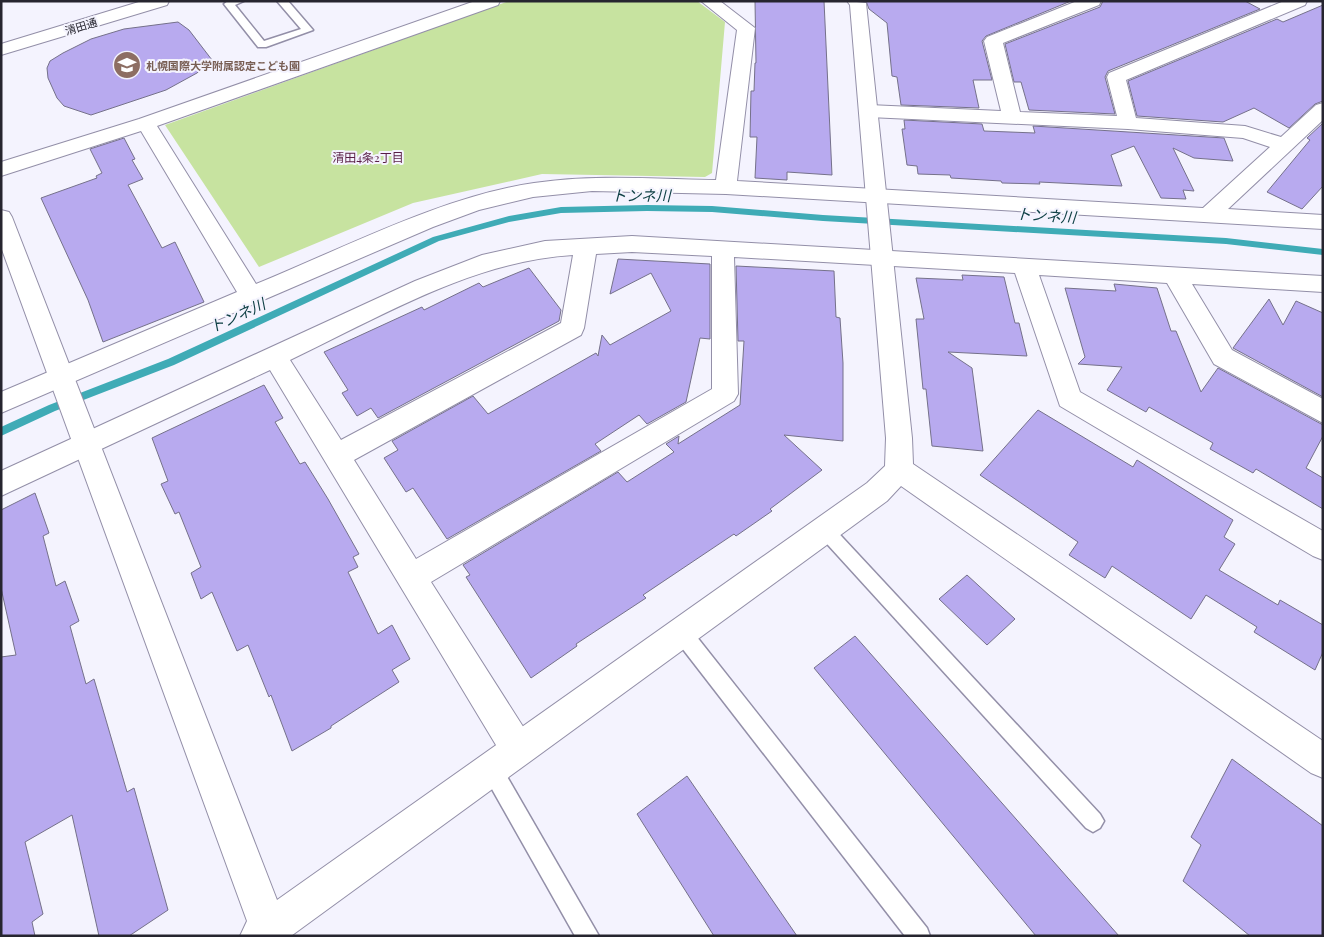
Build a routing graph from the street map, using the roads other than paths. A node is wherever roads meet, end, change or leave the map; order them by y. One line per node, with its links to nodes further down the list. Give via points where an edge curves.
1 (161, 1): 9 (street, 清田通)
2 (238, 1): 3 (lane, via 229,4 262,45 308,30)
3 (282, 1)
4 (492, 1): 13 (street)
5 (709, 1): 17 (street, via 746,28)
6 (1093, 1): 12 (street, via 993,41)
7 (1299, 1): 14 (street, via 1116,77)
8 (859, 2): 11 (street)
9 (1, 50)
10 (1323, 109): 15 (street)
11 (869, 111): 12 (street); 18 (street)
12 (1012, 118): 14 (street)
13 (146, 123): 16 (street); 28 (street)
14 (1128, 123): 15 (street, via 1245,132)
15 (1282, 144): 19 (street)
16 (1, 169)
17 (726, 187): 18 (street); 28 (street, via 592,184 533,190 474,204 425,222)
18 (877, 202): 19 (street); 23 (street)
19 (1208, 215): 21 (street)
20 (1, 218): 30 (street)
21 (1323, 222)
22 (586, 245): 24 (street, via 632,244); 29 (street, via 545,249 490,261 423,287); 34 (street, via 572,328)
23 (881, 247): 24 (street); 25 (street); 35 (street, via 899,438)
24 (723, 250): 39 (street, via 725,394)
25 (1024, 266): 26 (street); 38 (street, via 1069,399)
26 (1175, 276): 27 (street); 32 (street, via 1223,357)
27 (1323, 284)
28 (252, 296): 30 (street)
29 (274, 355): 33 (street); 34 (street)
30 (64, 385): 31 (street); 33 (street)
31 (1, 403)
32 (1323, 412)
33 (84, 435): 36 (street); 45 (street)
34 (336, 456): 39 (street)
35 (899, 470): 37 (street, via 877,492); 42 (street)
36 (1, 484)
37 (824, 529): 40 (street); 44 (lane)
38 (1323, 546)
39 (412, 577): 41 (street)
40 (682, 633): 41 (street); 47 (lane)
41 (517, 748): 43 (street)
42 (1323, 761)
43 (490, 768): 45 (street); 46 (lane)
44 (1093, 821)
45 (267, 933)
46 (588, 936)
47 (919, 936)

